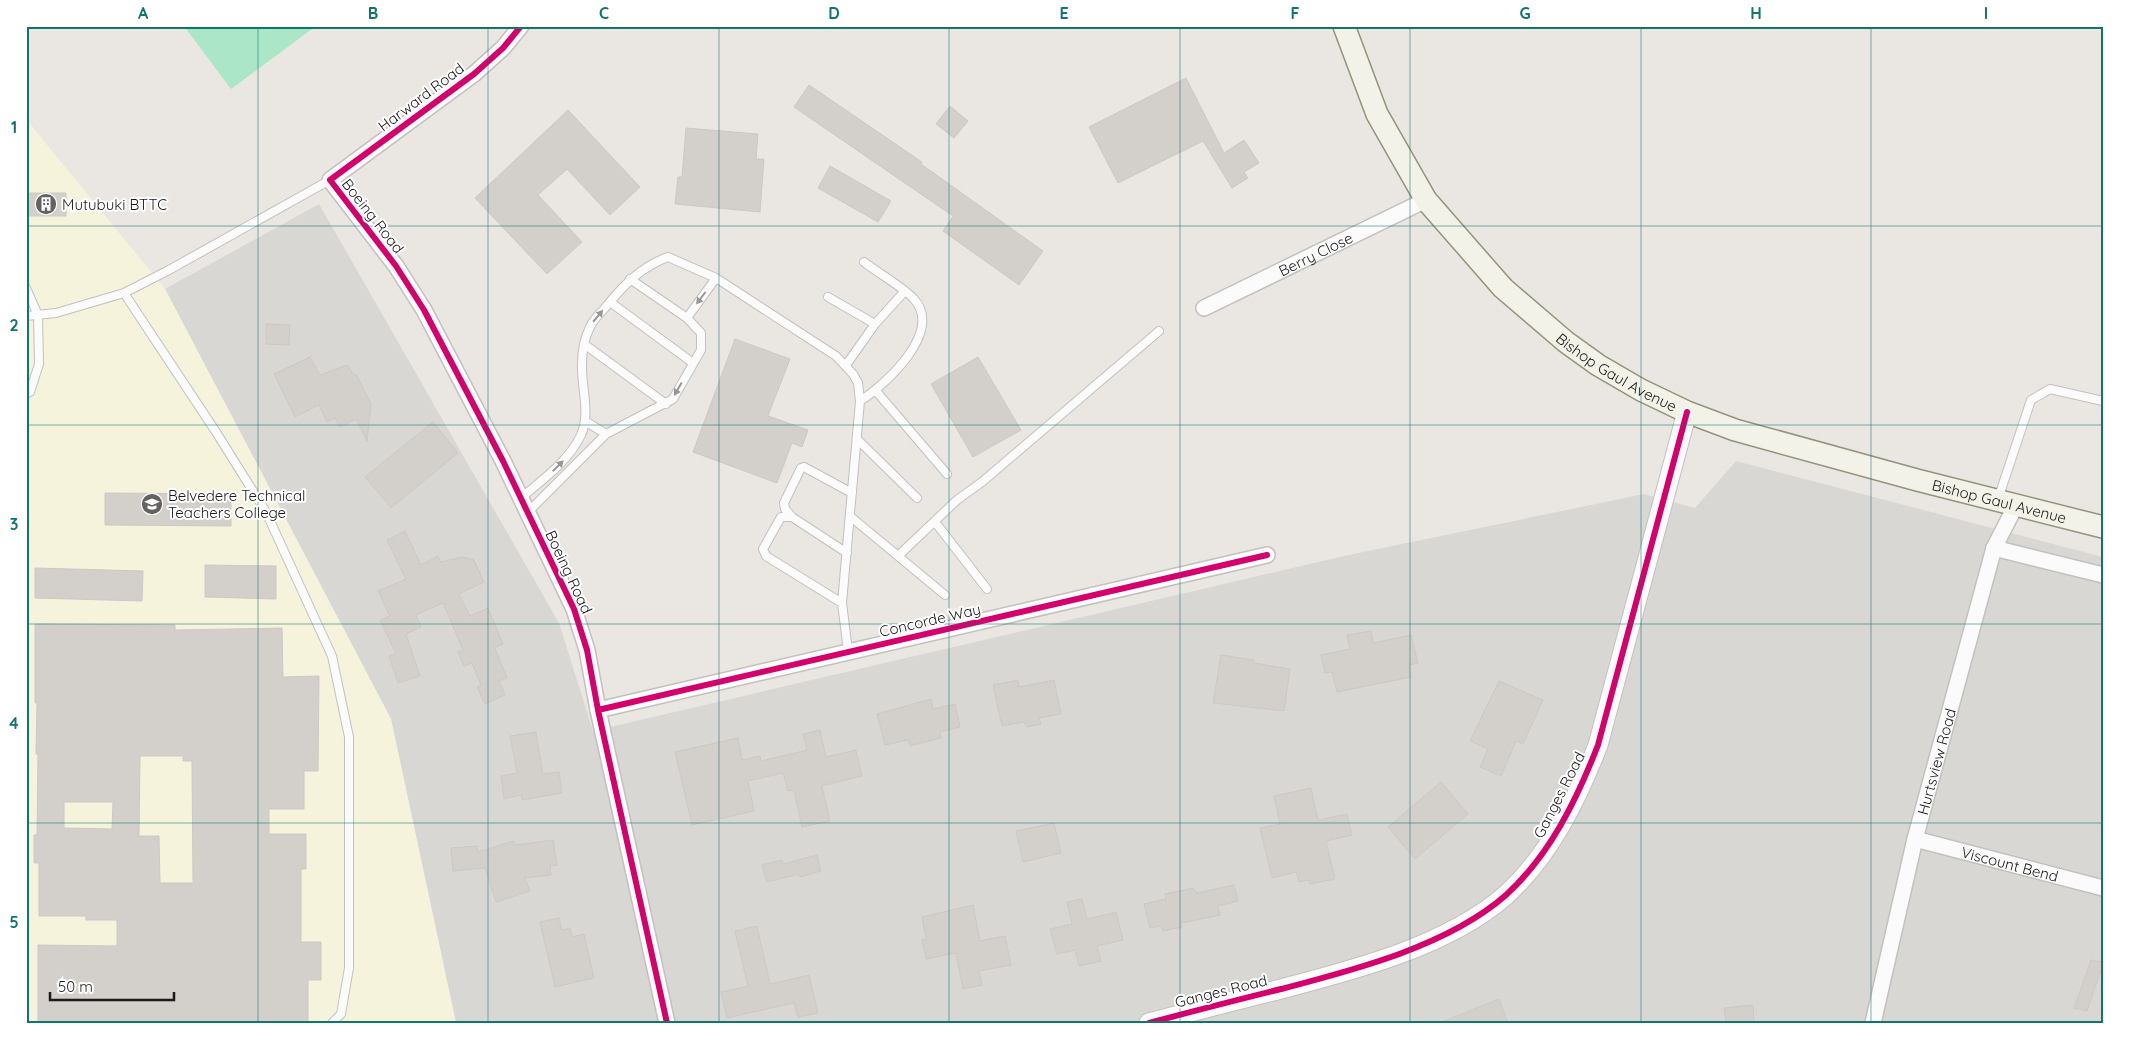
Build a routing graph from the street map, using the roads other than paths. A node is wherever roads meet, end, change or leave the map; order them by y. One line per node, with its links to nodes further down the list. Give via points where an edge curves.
1 (521, 26): 3 (street, Harward Road, via 503,48 474,74)
2 (1344, 26): 4 (main road, Bishop Gaul Avenue, via 1377,114)
3 (330, 180): 10 (lane, Harward Road); 33 (street, Boeing Road, via 396,266 424,310)
4 (1426, 200): 13 (street, Berry Close); 27 (main road, Bishop Gaul Avenue, via 1503,288 1566,342 1641,390)
5 (864, 262): 9 (lane)
6 (716, 278): 7 (lane, via 668,257 653,262); 16 (lane, one-way to 16); 21 (lane)
7 (630, 279): 12 (lane); 16 (lane)
8 (26, 288): 14 (lane)
9 (904, 292): 17 (lane); 22 (lane, via 915,300 922,316 921,331 905,360)
10 (124, 293): 14 (lane, Harward Road, via 56,313); 53 (lane, via 266,512 332,656 350,737 349,968 341,1014)
11 (828, 296): 17 (lane)
12 (610, 302): 19 (lane, one-way to 12, via 590,326); 20 (lane)
13 (1204, 308)
14 (38, 315): 15 (lane, Harward Road); 23 (lane, via 39,364 30,392)
15 (26, 316)
16 (687, 318): 20 (lane, via 701,333 702,340 701,350)
17 (875, 324): 21 (lane)
18 (1159, 331): 39 (lane)
19 (584, 344): 26 (lane); 28 (lane)
20 (693, 364): 26 (lane, one-way to 26, via 673,399)
21 (846, 365): 24 (lane, via 858,383)
22 (876, 390): 24 (lane); 31 (lane)
23 (26, 394)
24 (860, 401): 30 (lane)
25 (2103, 402): 35 (lane, via 2050,389 2031,400)
26 (666, 404): 29 (lane)
27 (1687, 412): 35 (main road, Bishop Gaul Avenue, via 1735,430); 55 (street, Ganges Road, via 1598,745 1584,782 1551,842 1531,868 1506,895 1470,921 1435,939 1328,977)
28 (584, 421): 29 (lane); 33 (lane, one-way to 28, via 561,464 581,435)
29 (606, 434): 36 (lane)
30 (856, 439): 32 (lane); 34 (lane)
31 (947, 474)
32 (852, 493): 37 (lane, via 801,468 784,504); 38 (lane)
33 (521, 498): 36 (street, Boeing Road)
34 (917, 498)
35 (2007, 503): 40 (main road, Bishop Gaul Avenue); 41 (street, Hurtsview Road)
36 (528, 512): 50 (street, Boeing Road, via 581,629)
37 (792, 517): 42 (lane); 48 (lane, via 781,517 764,552)
38 (851, 517): 42 (lane); 44 (lane)
39 (935, 522): 44 (lane); 46 (lane)
40 (2103, 527)
41 (1994, 548): 45 (street); 51 (street, Hurtsview Road)
42 (847, 554): 48 (lane)
43 (1267, 555): 49 (street, Concorde Way)
44 (898, 556): 47 (lane)
45 (2103, 575)
46 (987, 589)
47 (945, 595)
48 (842, 604): 49 (lane)
49 (848, 651): 50 (street, Concorde Way)
50 (598, 710): 54 (street, Boeing Road)
51 (1915, 838): 52 (street, Viscount Bend); 56 (street, Hurtsview Road)
52 (2103, 888)
53 (332, 1023)
54 (667, 1023)
55 (1149, 1023)
56 (1873, 1023)

